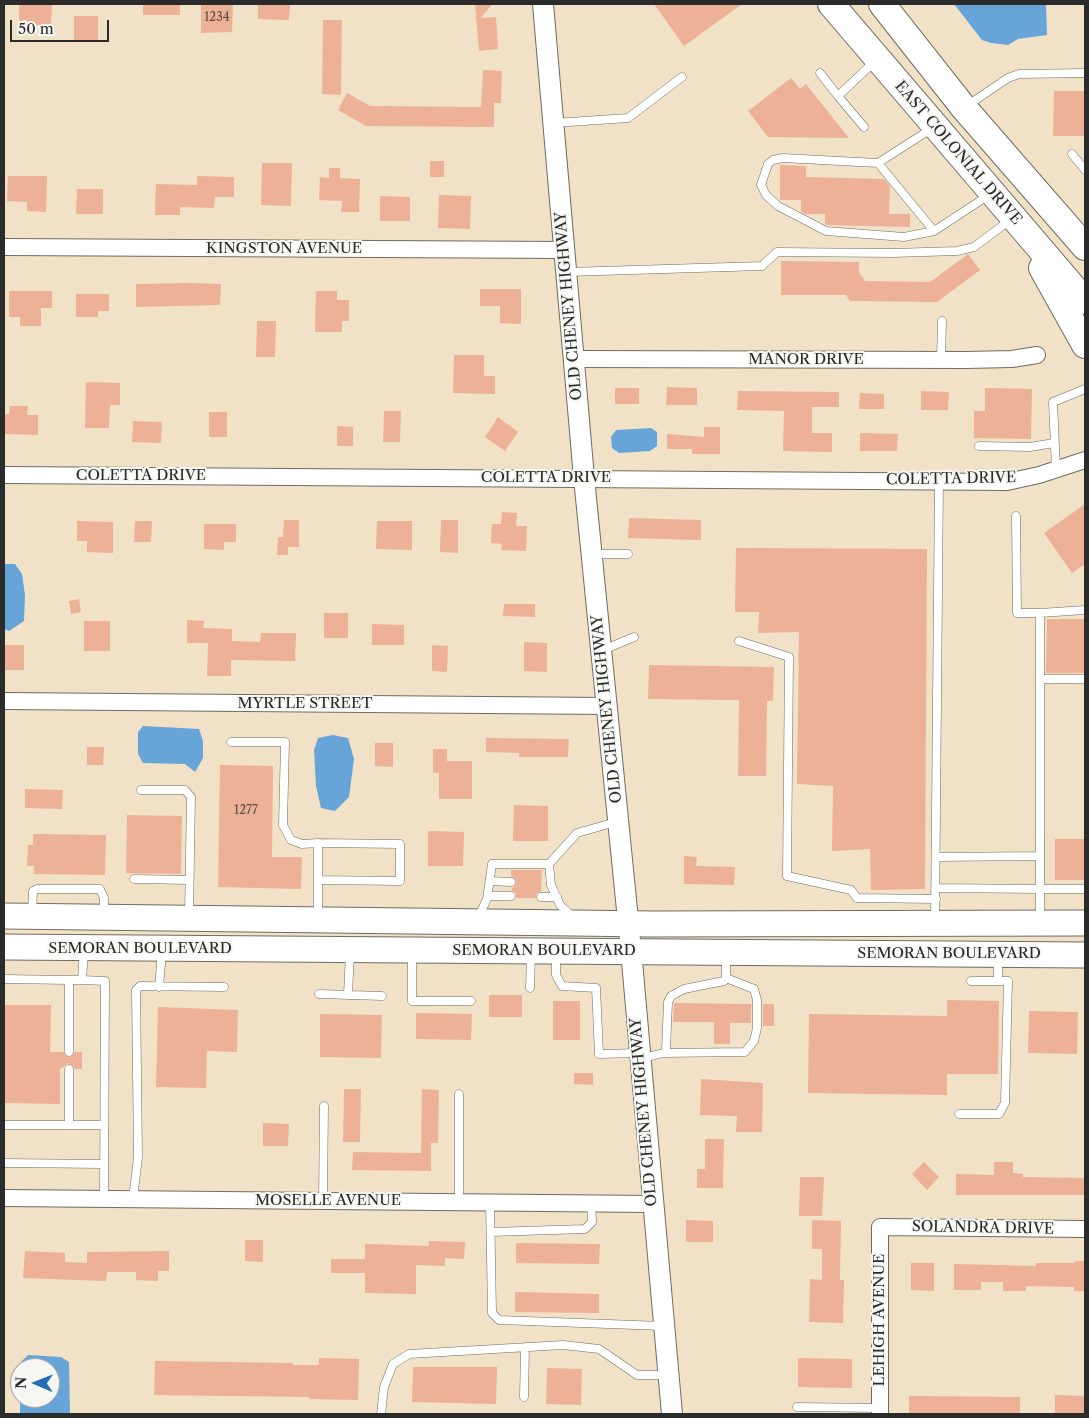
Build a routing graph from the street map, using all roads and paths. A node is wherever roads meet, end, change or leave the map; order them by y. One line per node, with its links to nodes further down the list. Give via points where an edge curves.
1 (543, 4): 10 (street, OLD CHENEY HIGHWAY)
2 (882, 4): 9 (highway)
3 (838, 13): 4 (highway, EAST COLONIAL DRIVE); 9 (highway, via 922,84)
4 (877, 58): 8 (lane); 11 (highway, EAST COLONIAL DRIVE)
5 (1085, 73): 9 (lane, via 1019,74)
6 (820, 74): 8 (lane)
7 (682, 77): 10 (lane, via 628,118)
8 (838, 96): 12 (lane)
9 (964, 108): 20 (highway)
10 (552, 123): 21 (street, OLD CHENEY HIGHWAY)
11 (935, 126): 14 (lane); 16 (highway, EAST COLONIAL DRIVE)
12 (864, 127)
13 (1072, 154): 15 (lane)
14 (878, 164): 18 (lane); 18 (lane, via 783,158 768,164 762,185 766,196 778,206 826,231 904,237)
15 (1085, 170)
16 (992, 193): 17 (highway, EAST COLONIAL DRIVE); 18 (lane)
17 (1013, 217): 22 (lane, via 974,247 957,251 777,252 762,266); 23 (highway, EAST COLONIAL DRIVE); 25 (highway)
18 (934, 231)
19 (4, 247): 21 (street, KINGSTON AVENUE)
20 (1085, 247)
21 (564, 250): 22 (street, OLD CHENEY HIGHWAY)
22 (566, 272): 27 (street, OLD CHENEY HIGHWAY)
23 (1085, 301)
24 (942, 321): 28 (lane)
25 (1085, 344)
26 (1037, 355): 28 (street, MANOR DRIVE, via 1012,359)
27 (574, 359): 28 (street, MANOR DRIVE); 35 (street, OLD CHENEY HIGHWAY)
28 (942, 360)
29 (1085, 389): 30 (lane, via 1053,402)
30 (1054, 443): 31 (lane, via 1030,447); 33 (lane)
31 (979, 446)
32 (1085, 460): 33 (street, COLETTA DRIVE)
33 (1056, 470): 36 (street, COLETTA DRIVE, via 1007,482)
34 (4, 475): 35 (street, COLETTA DRIVE)
35 (584, 478): 36 (street, COLETTA DRIVE); 38 (street, OLD CHENEY HIGHWAY)
36 (939, 481): 54 (lane)
37 (1016, 516): 41 (lane, via 1017,613)
38 (592, 554): 39 (lane); 44 (street, OLD CHENEY HIGHWAY)
39 (628, 554)
40 (1085, 610): 41 (lane)
41 (1040, 613): 46 (lane)
42 (634, 637): 44 (lane)
43 (739, 641): 70 (lane, via 789,658 787,876 851,890 857,898)
44 (601, 650): 48 (street, OLD CHENEY HIGHWAY)
45 (1085, 679): 46 (lane)
46 (1041, 680): 53 (lane)
47 (4, 702): 48 (street, MYRTLE STREET)
48 (607, 706): 51 (street, OLD CHENEY HIGHWAY)
49 (231, 742): 52 (lane, via 285,742 283,826 291,840 302,844)
50 (141, 790): 57 (lane, via 185,790 191,797)
51 (618, 822): 55 (lane, via 576,833); 77 (street, OLD CHENEY HIGHWAY)
52 (318, 843): 58 (lane); 58 (lane, via 400,844 400,881)
53 (1040, 856): 54 (lane); 64 (lane)
54 (936, 857): 63 (lane)
55 (549, 864): 59 (lane, via 492,864); 62 (lane)
56 (134, 879): 57 (lane)
57 (189, 880): 72 (lane)
58 (318, 880): 73 (lane)
59 (490, 881): 60 (lane); 66 (lane)
60 (511, 882)
61 (542, 883): 62 (lane)
62 (551, 883): 69 (lane)
63 (936, 888): 64 (lane); 70 (lane)
64 (1040, 889): 65 (lane); 76 (lane)
65 (1085, 889)
66 (488, 896): 67 (lane); 74 (lane)
67 (510, 896)
68 (541, 897): 69 (lane)
69 (557, 897): 75 (lane, via 560,905)
70 (936, 899): 78 (lane)
71 (4, 916): 72 (main road, SEMORAN BOULEVARD)
72 (189, 919): 73 (main road, SEMORAN BOULEVARD)
73 (318, 920): 74 (main road, SEMORAN BOULEVARD); 82 (main road, via 290,937 190,936)
74 (476, 922): 75 (main road, SEMORAN BOULEVARD)
75 (579, 923): 77 (main road, SEMORAN BOULEVARD)
76 (1040, 923): 78 (main road, SEMORAN BOULEVARD); 79 (main road, SEMORAN BOULEVARD); 90 (main road, via 1006,940 871,939)
77 (628, 924): 78 (main road, SEMORAN BOULEVARD); 84 (street, OLD CHENEY HIGHWAY)
78 (935, 924)
79 (1085, 924)
80 (4, 947): 81 (main road, SEMORAN BOULEVARD)
81 (85, 948): 82 (main road, SEMORAN BOULEVARD); 95 (lane)
82 (163, 948): 83 (main road, SEMORAN BOULEVARD); 98 (lane)
83 (350, 950): 86 (main road, SEMORAN BOULEVARD); 102 (lane)
84 (631, 950): 87 (main road, SEMORAN BOULEVARD); 88 (main road, SEMORAN BOULEVARD); 107 (street, OLD CHENEY HIGHWAY)
85 (531, 951): 86 (main road, SEMORAN BOULEVARD); 87 (main road, SEMORAN BOULEVARD); 100 (lane)
86 (412, 952): 104 (lane, via 412,1001)
87 (556, 952): 107 (lane, via 556,975 562,986 596,988 599,1054)
88 (726, 952): 90 (main road, SEMORAN BOULEVARD); 92 (lane)
89 (1082, 952): 91 (main road, SEMORAN BOULEVARD)
90 (846, 953): 91 (main road, SEMORAN BOULEVARD)
91 (998, 954): 97 (lane)
92 (726, 978): 106 (lane, via 684,989 671,996 666,1050); 106 (lane, via 754,989 757,1000 757,1028 754,1041 746,1052)
93 (4, 979): 94 (lane)
94 (69, 980): 95 (lane); 105 (lane)
95 (82, 980): 114 (lane, via 105,981)
96 (971, 981): 97 (lane)
97 (998, 981): 111 (lane, via 1008,981 1005,1103 999,1114)
98 (159, 987): 99 (lane); 119 (lane, via 140,986 136,990 138,1157)
99 (224, 987)
100 (530, 988)
101 (319, 994): 102 (lane)
102 (348, 995): 103 (lane)
103 (382, 996)
104 (471, 1001)
105 (69, 1052)
106 (663, 1053): 107 (lane)
107 (640, 1056): 124 (street, OLD CHENEY HIGHWAY)
108 (69, 1069): 113 (lane)
109 (459, 1094): 121 (lane)
110 (324, 1106): 120 (lane)
111 (959, 1114)
112 (4, 1125): 113 (lane)
113 (69, 1125): 114 (lane)
114 (104, 1126): 116 (lane)
115 (4, 1163): 116 (lane)
116 (104, 1164): 118 (lane)
117 (4, 1198): 118 (street, MOSELLE AVENUE)
118 (104, 1199): 119 (street, MOSELLE AVENUE)
119 (133, 1199): 120 (street, MOSELLE AVENUE)
120 (323, 1200): 121 (street, MOSELLE AVENUE)
121 (459, 1202): 122 (street, MOSELLE AVENUE)
122 (490, 1202): 123 (street, MOSELLE AVENUE); 127 (lane)
123 (591, 1203): 124 (street, MOSELLE AVENUE); 127 (lane, via 592,1222 585,1229)
124 (652, 1204): 128 (street, OLD CHENEY HIGHWAY)
125 (880, 1227): 126 (street, SOLANDRA DRIVE); 133 (street, LEHIGH AVENUE)
126 (1085, 1228)
127 (491, 1232): 128 (lane, via 492,1313 499,1320)
128 (663, 1326): 130 (street, OLD CHENEY HIGHWAY)
129 (524, 1348): 130 (lane, via 563,1345 599,1349 637,1375); 131 (lane); 134 (lane, via 409,1354 393,1364 384,1387)
130 (669, 1375): 135 (street, OLD CHENEY HIGHWAY)
131 (524, 1397)
132 (797, 1407): 133 (lane)
133 (880, 1411)
134 (381, 1414)
135 (672, 1414)

